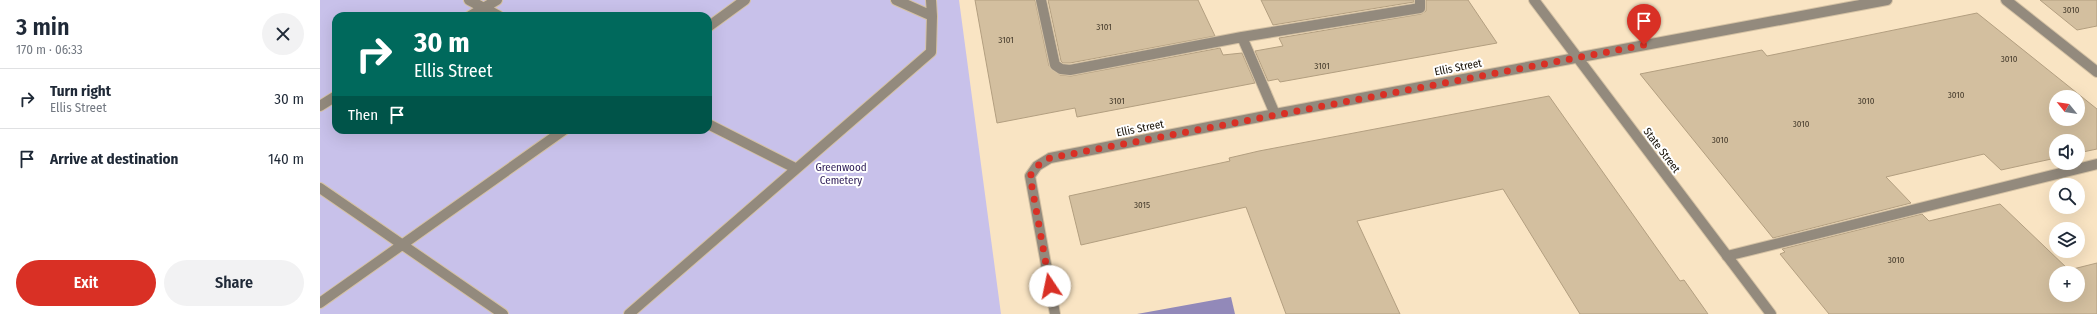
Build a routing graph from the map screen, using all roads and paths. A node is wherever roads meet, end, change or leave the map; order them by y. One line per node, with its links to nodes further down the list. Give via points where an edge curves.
1 (469, 0): 11 (street)
2 (497, 0): 11 (street)
3 (746, 0): 15 (street)
4 (896, 0): 14 (street)
5 (931, 0): 14 (street)
6 (1041, 0): 16 (street, via 1055,65 1061,69 1070,70)
7 (1420, 0): 16 (street, via 1420,8)
8 (1534, 0): 17 (street, State Street)
9 (1887, 0): 17 (street, Ellis Street)
10 (2006, 0): 18 (street)
11 (484, 8): 12 (street); 13 (street)
12 (477, 12)
13 (492, 12)
14 (932, 16): 25 (street, via 931,52)
15 (712, 24)
16 (1242, 37): 21 (street)
17 (1577, 57): 21 (street, Ellis Street); 28 (street, State Street)
18 (2097, 72)
19 (332, 98): 20 (street)
20 (320, 106)
21 (1275, 114): 32 (street, Ellis Street, via 1061,155 1037,166 1030,176 1031,186)
22 (712, 126): 25 (street)
23 (558, 134): 27 (street)
24 (2097, 164): 28 (street)
25 (796, 168): 31 (street)
26 (320, 188): 27 (street)
27 (402, 244): 29 (street); 30 (street)
28 (1728, 256): 33 (street, State Street)
29 (320, 303)
30 (503, 314)
31 (629, 314)
32 (1055, 314)
33 (1772, 314)

